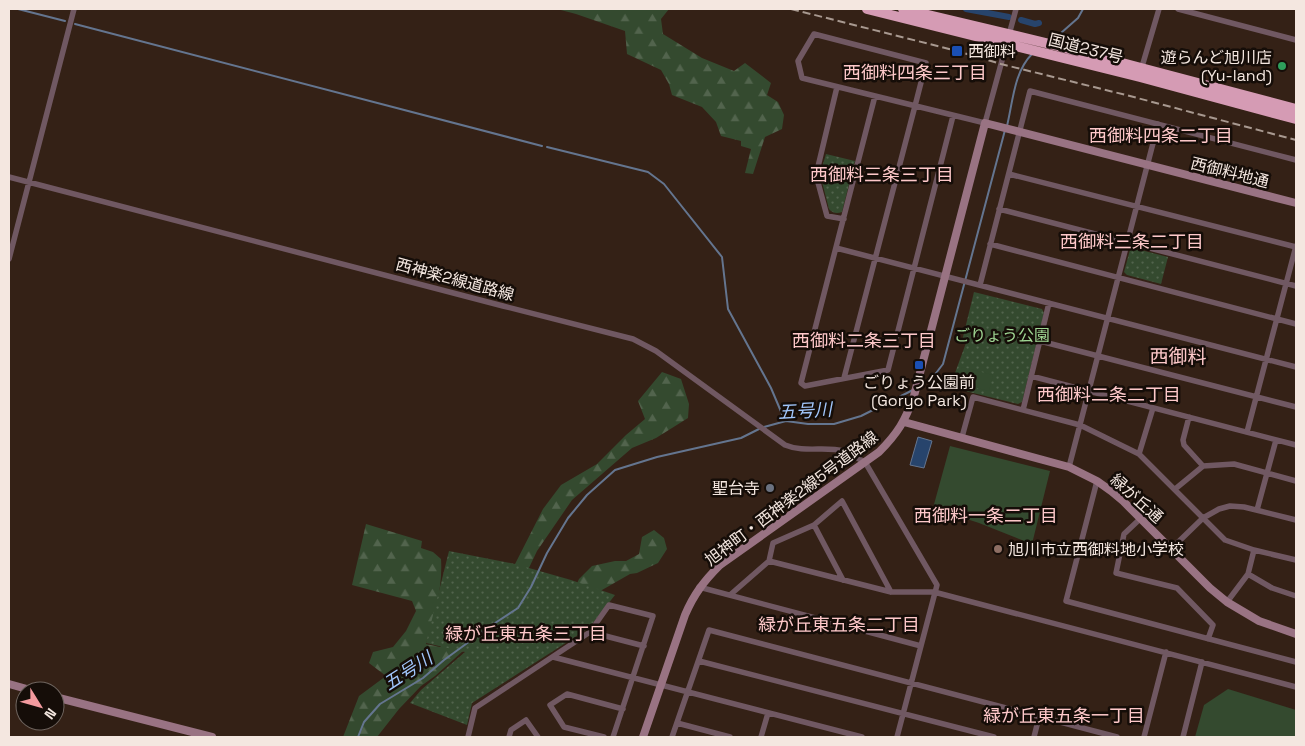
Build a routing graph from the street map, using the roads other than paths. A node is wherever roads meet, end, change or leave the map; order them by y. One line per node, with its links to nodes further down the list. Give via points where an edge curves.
1 (74, 9): 24 (street)
2 (866, 9): 7 (highway, 国道237号)
3 (902, 9): 8 (highway, 国道237号)
4 (1016, 9): 8 (street)
5 (1158, 9): 10 (street)
6 (1178, 9): 9 (street)
7 (891, 12): 8 (highway, 国道237号)
8 (1008, 39): 10 (highway, 国道237号, via 1046,53); 10 (highway, 国道237号, via 1054,45); 17 (street)
9 (1296, 40)
10 (1141, 73): 14 (highway, 国道237号); 16 (highway, 国道237号)
11 (838, 87): 12 (street); 13 (street, via 802,78 798,62 814,34 926,63); 28 (street, via 816,175 827,216)
12 (875, 96): 13 (street); 28 (street)
13 (915, 106): 15 (street); 33 (street)
14 (1296, 109)
15 (954, 116): 17 (street); 35 (street)
16 (1296, 119)
17 (985, 123): 19 (street, 西御料地通); 36 (street)
18 (1158, 124): 19 (street, via 1030,91); 20 (street); 21 (street)
19 (1016, 131): 21 (street, 西御料地通); 22 (street)
20 (1296, 160)
21 (1148, 165): 25 (street, 西御料地通); 26 (street)
22 (1008, 174): 26 (street); 27 (street)
23 (9, 177): 24 (street, 西神楽2線道路線)
24 (28, 182): 34 (street); 64 (street, 西神楽2線道路線, via 633,339 785,445 794,449 846,451)
25 (1296, 203)
26 (1136, 207): 29 (street); 31 (street)
27 (1000, 209): 29 (street); 30 (street)
28 (844, 219): 32 (street)
29 (1127, 242): 37 (street); 38 (street)
30 (990, 244): 37 (street); 39 (street)
31 (1296, 246): 38 (street)
32 (836, 248): 33 (street); 50 (street, via 801,383 804,386)
33 (875, 258): 35 (street); 50 (street)
34 (9, 259)
35 (914, 268): 36 (street); 50 (street, via 888,370)
36 (945, 276): 39 (street); 57 (street, via 914,396)
37 (1118, 278): 42 (street); 43 (street)
38 (1286, 283): 40 (street); 43 (street)
39 (980, 285): 41 (street)
40 (1296, 286)
41 (1049, 303): 42 (street); 45 (street)
42 (1107, 318): 46 (street); 47 (street)
43 (1277, 319): 44 (street); 47 (street)
44 (1296, 324)
45 (1040, 341): 46 (street); 49 (street)
46 (1098, 356): 51 (street); 52 (street)
47 (1266, 359): 48 (street); 52 (street)
48 (1296, 367)
49 (1031, 376): 51 (street); 55 (street)
50 (844, 378)
51 (1088, 391): 54 (street); 58 (street)
52 (1256, 397): 53 (street); 59 (street)
53 (1296, 407)
54 (1153, 408): 56 (street); 63 (street)
55 (1023, 410): 58 (street); 60 (street, via 973,397)
56 (1189, 417): 59 (street); 65 (street, via 1184,445)
57 (904, 422): 60 (street, 緑が丘通); 64 (street, 旭神町・西神楽2線5号道路線, via 891,440)
58 (1080, 425): 63 (street); 66 (street)
59 (1247, 432): 61 (street)
60 (962, 437): 66 (street, 緑が丘通)
61 (1276, 440): 62 (street); 67 (street)
62 (1296, 445)
63 (1139, 454): 70 (street)
64 (865, 462): 82 (street, 旭神町・西神楽2線5号道路線, via 720,565); 84 (street, via 937,585)
65 (1203, 466): 67 (street, via 1234,464); 70 (street)
66 (1069, 467): 68 (street, 緑が丘通)
67 (1267, 474): 69 (street); 71 (street)
68 (1097, 481): 72 (street, 緑が丘通); 90 (street, via 1066,601)
69 (1296, 481)
70 (1175, 489): 73 (street)
71 (1257, 510): 73 (street, via 1230,506); 74 (street)
72 (1141, 518): 76 (street, 緑が丘通); 90 (street, via 1124,534 1116,573 1177,588 1213,625)
73 (1203, 518): 76 (street); 77 (street, via 1226,540)
74 (1296, 520)
75 (814, 525): 79 (street, via 773,543); 81 (street); 83 (street, via 842,501)
76 (1171, 549): 87 (street, 緑が丘通)
77 (1254, 550): 78 (street); 80 (street)
78 (1296, 560)
79 (769, 561): 81 (street); 85 (street)
80 (1248, 574): 86 (street, via 1272,588); 87 (street)
81 (843, 580): 83 (street)
82 (699, 587): 85 (street); 100 (street, 旭神町・西神楽2線5号道路線, via 685,614)
83 (891, 592): 84 (street)
84 (934, 592): 92 (street); 93 (street)
85 (730, 595): 92 (street)
86 (1296, 596)
87 (1227, 602): 89 (street, 緑が丘通, via 1259,621)
88 (590, 632): 91 (street); 91 (street, via 609,605 632,610 653,616); 94 (street)
89 (1296, 634)
90 (1208, 639): 97 (street)
91 (644, 646): 98 (street)
92 (921, 646): 99 (street)
93 (1166, 652): 96 (street); 124 (street)
94 (553, 657): 98 (street); 110 (street, via 475,708)
95 (698, 660): 99 (street, via 709,630); 102 (street); 106 (street)
96 (1202, 662): 101 (street); 125 (street)
97 (1296, 662)
98 (634, 678): 100 (street); 104 (street)
99 (911, 683): 106 (street); 107 (street)
100 (661, 685): 102 (street); 115 (street, 旭神町・西神楽2線5号道路線)
101 (1296, 687)
102 (688, 691): 105 (street); 108 (street)
103 (65, 699): 109 (street)
104 (623, 709): 113 (street, via 567,694 550,705 564,727); 114 (street)
105 (768, 713): 118 (street); 119 (street)
106 (903, 714): 120 (street); 121 (street)
107 (1040, 717): 122 (street); 123 (street)
108 (677, 723): 116 (street); 117 (street)
109 (212, 737)
110 (468, 737)
111 (509, 737): 112 (street, via 511,730 526,720)
112 (538, 737)
113 (604, 737)
114 (613, 737)
115 (643, 737)
116 (672, 737)
117 (730, 737)
118 (761, 737)
119 (862, 737)
120 (897, 737)
121 (994, 737)
122 (1034, 737)
123 (1117, 737)
124 (1144, 737)
125 (1183, 737)

